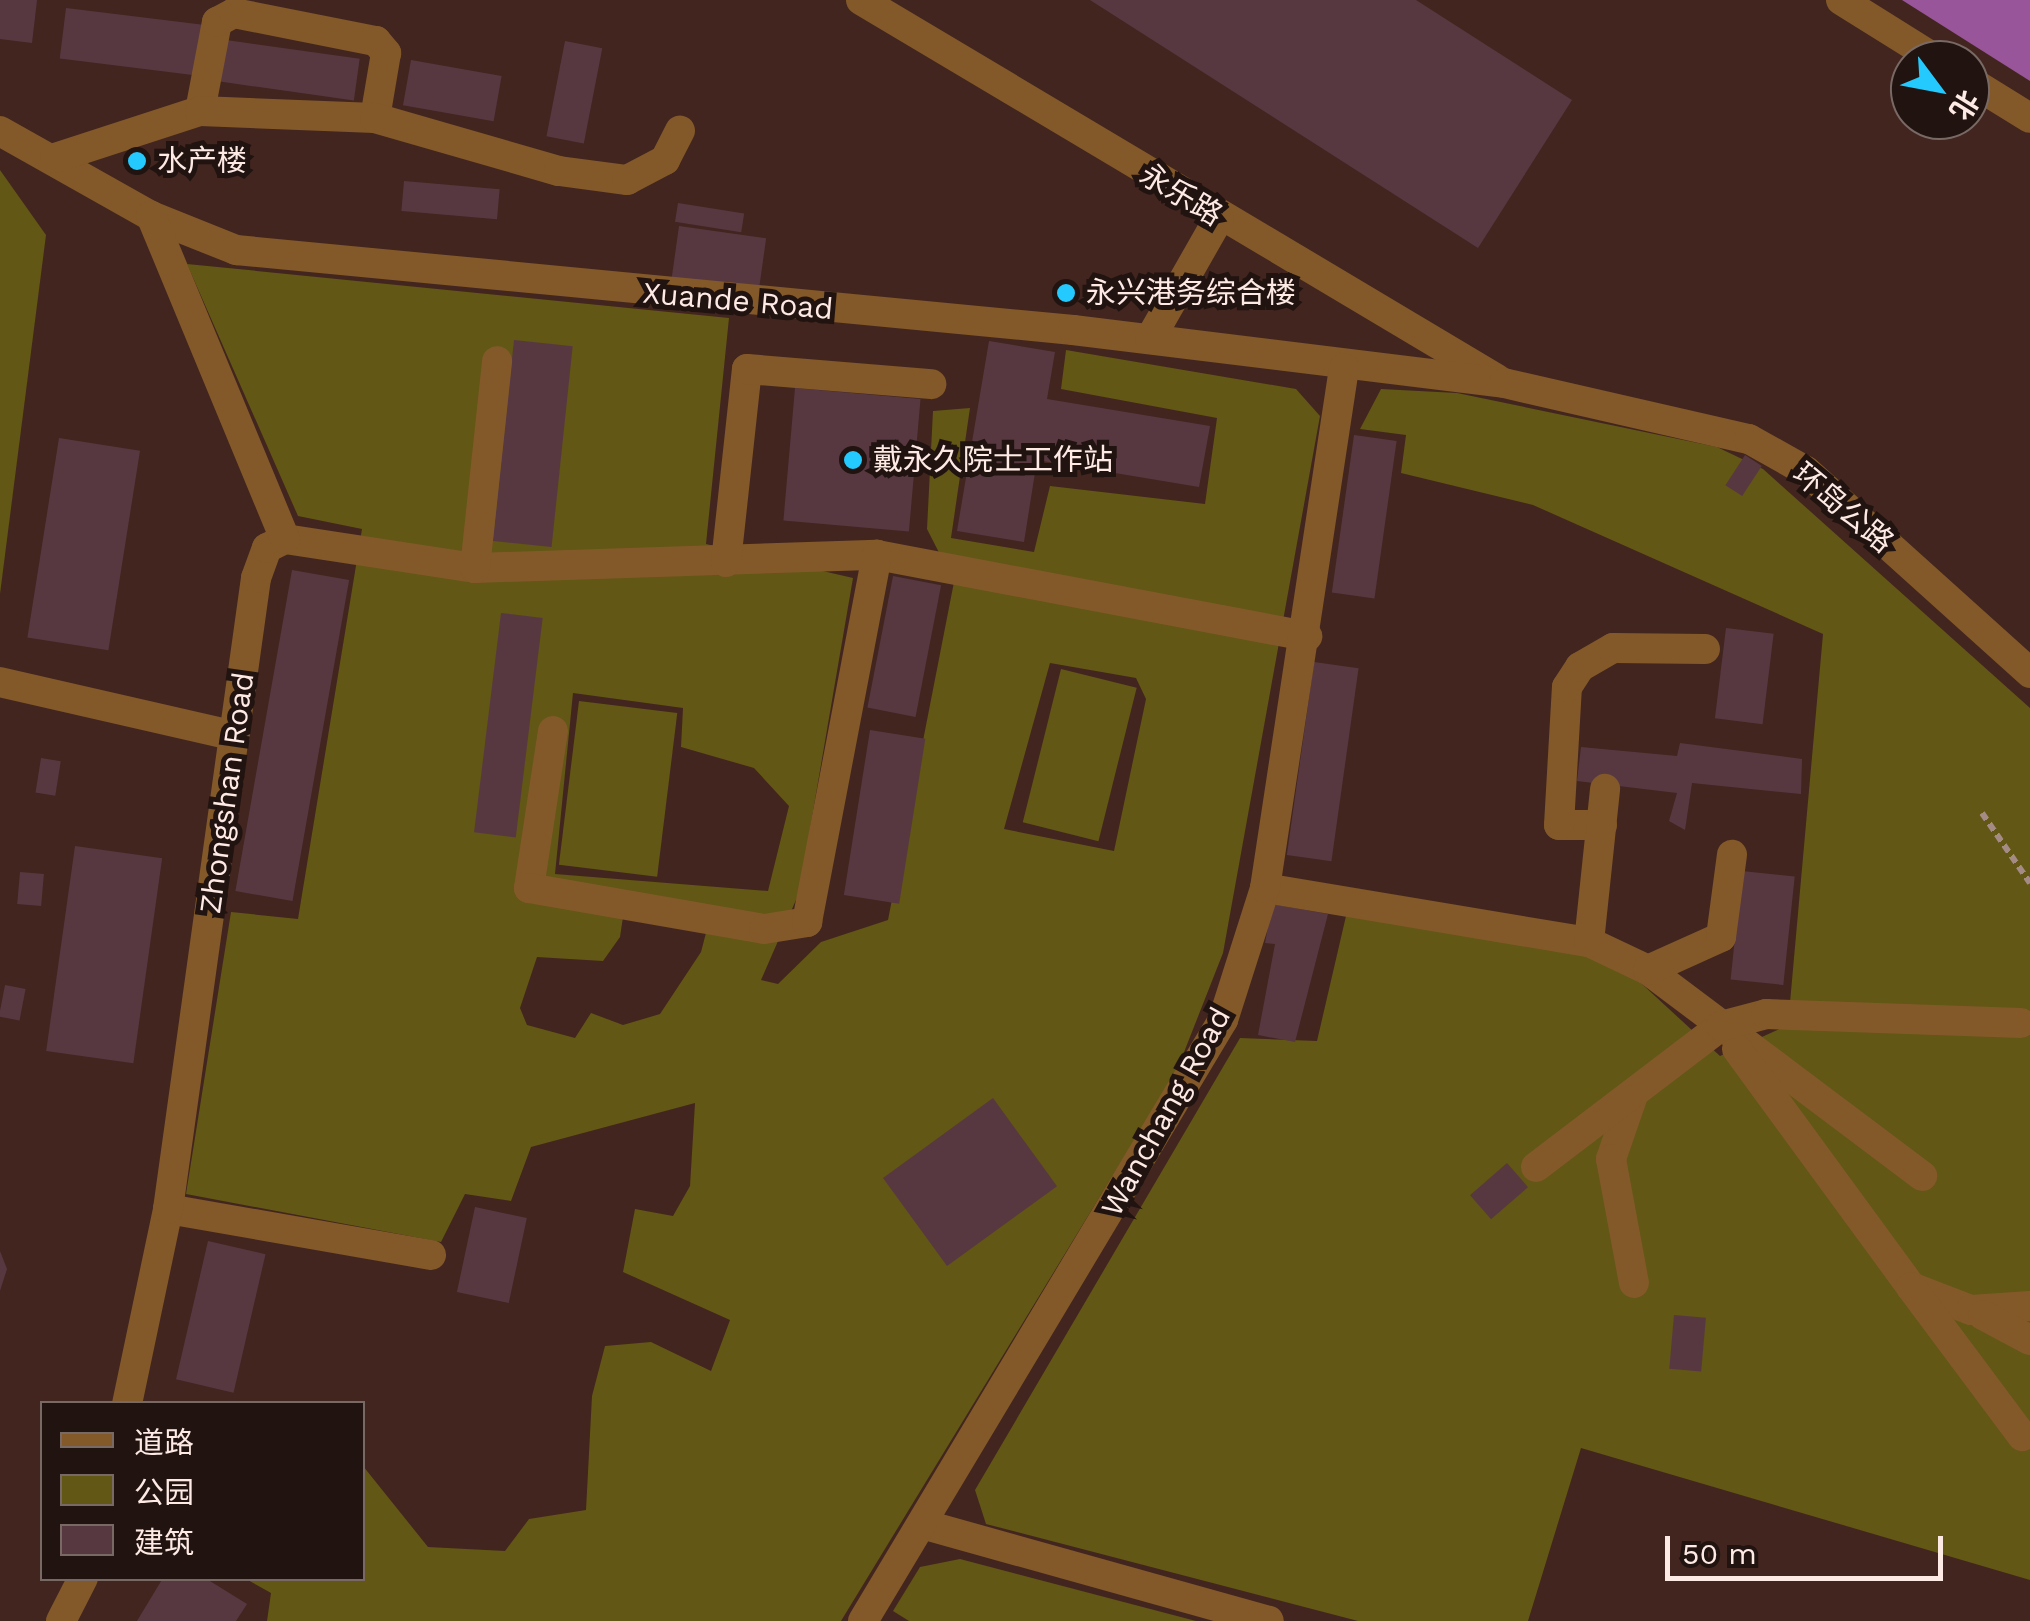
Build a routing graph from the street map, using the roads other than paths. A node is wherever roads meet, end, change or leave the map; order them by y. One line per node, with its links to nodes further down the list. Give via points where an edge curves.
1 (861, 0): 12 (street, 永乐路)
2 (1841, 0): 3 (street)
3 (1905, 40)
4 (1990, 93): 7 (street)
5 (200, 111): 6 (street); 6 (street, via 218,22 234,13 376,41 386,53); 10 (street)
6 (375, 118): 9 (street, via 559,171 627,180 665,160)
7 (2030, 118)
8 (0, 131): 10 (street, Xuande Road)
9 (680, 131)
10 (55, 158): 11 (street, Xuande Road)
11 (151, 216): 13 (street, Xuande Road, via 236,250); 18 (street)
12 (1219, 218): 13 (street); 16 (street, 永乐路)
13 (1150, 339): 15 (street, Xuande Road)
14 (496, 360): 21 (street)
15 (1344, 368): 16 (street, Xuande Road); 22 (street, Wanchang Road)
16 (1504, 383): 24 (street, 环岛公路, via 1750,439 1806,471)
17 (930, 384): 20 (street, via 747,369)
18 (285, 539): 21 (street); 27 (street, Zhongshan Road, via 267,548 256,578)
19 (877, 555): 20 (street); 22 (street); 26 (street, via 807,922 764,929 529,888)
20 (726, 562): 21 (street)
21 (475, 568)
22 (1308, 636): 31 (street, Wanchang Road)
23 (1705, 648): 29 (street, via 1613,648 1580,667 1567,687 1558,825)
24 (2030, 672)
25 (0, 682): 27 (street)
26 (552, 731)
27 (235, 736): 39 (street, Zhongshan Road)
28 (1605, 789): 29 (street)
29 (1602, 825): 32 (street)
30 (1732, 855): 33 (street, via 1722,937)
31 (1265, 888): 32 (street); 48 (street, Wanchang Road, via 1224,1020)
32 (1589, 942): 33 (street)
33 (1648, 970): 35 (street)
34 (2020, 1023): 35 (street, via 1766,1014)
35 (1721, 1026): 36 (street); 38 (street); 42 (street)
36 (1634, 1092): 37 (street); 41 (street, via 1612,1158)
37 (1536, 1167)
38 (1922, 1176)
39 (168, 1209): 40 (street); 46 (street, Zhongshan Road)
40 (431, 1255)
41 (1634, 1283)
42 (1912, 1287): 44 (street); 47 (street)
43 (2030, 1306): 44 (street)
44 (1971, 1310): 45 (street)
45 (2030, 1340)
46 (127, 1401)
47 (2022, 1436)
48 (922, 1524): 51 (street, Wanchang Road); 52 (street)
49 (81, 1581): 50 (street)
50 (61, 1621)
51 (862, 1621)
52 (1269, 1621)

